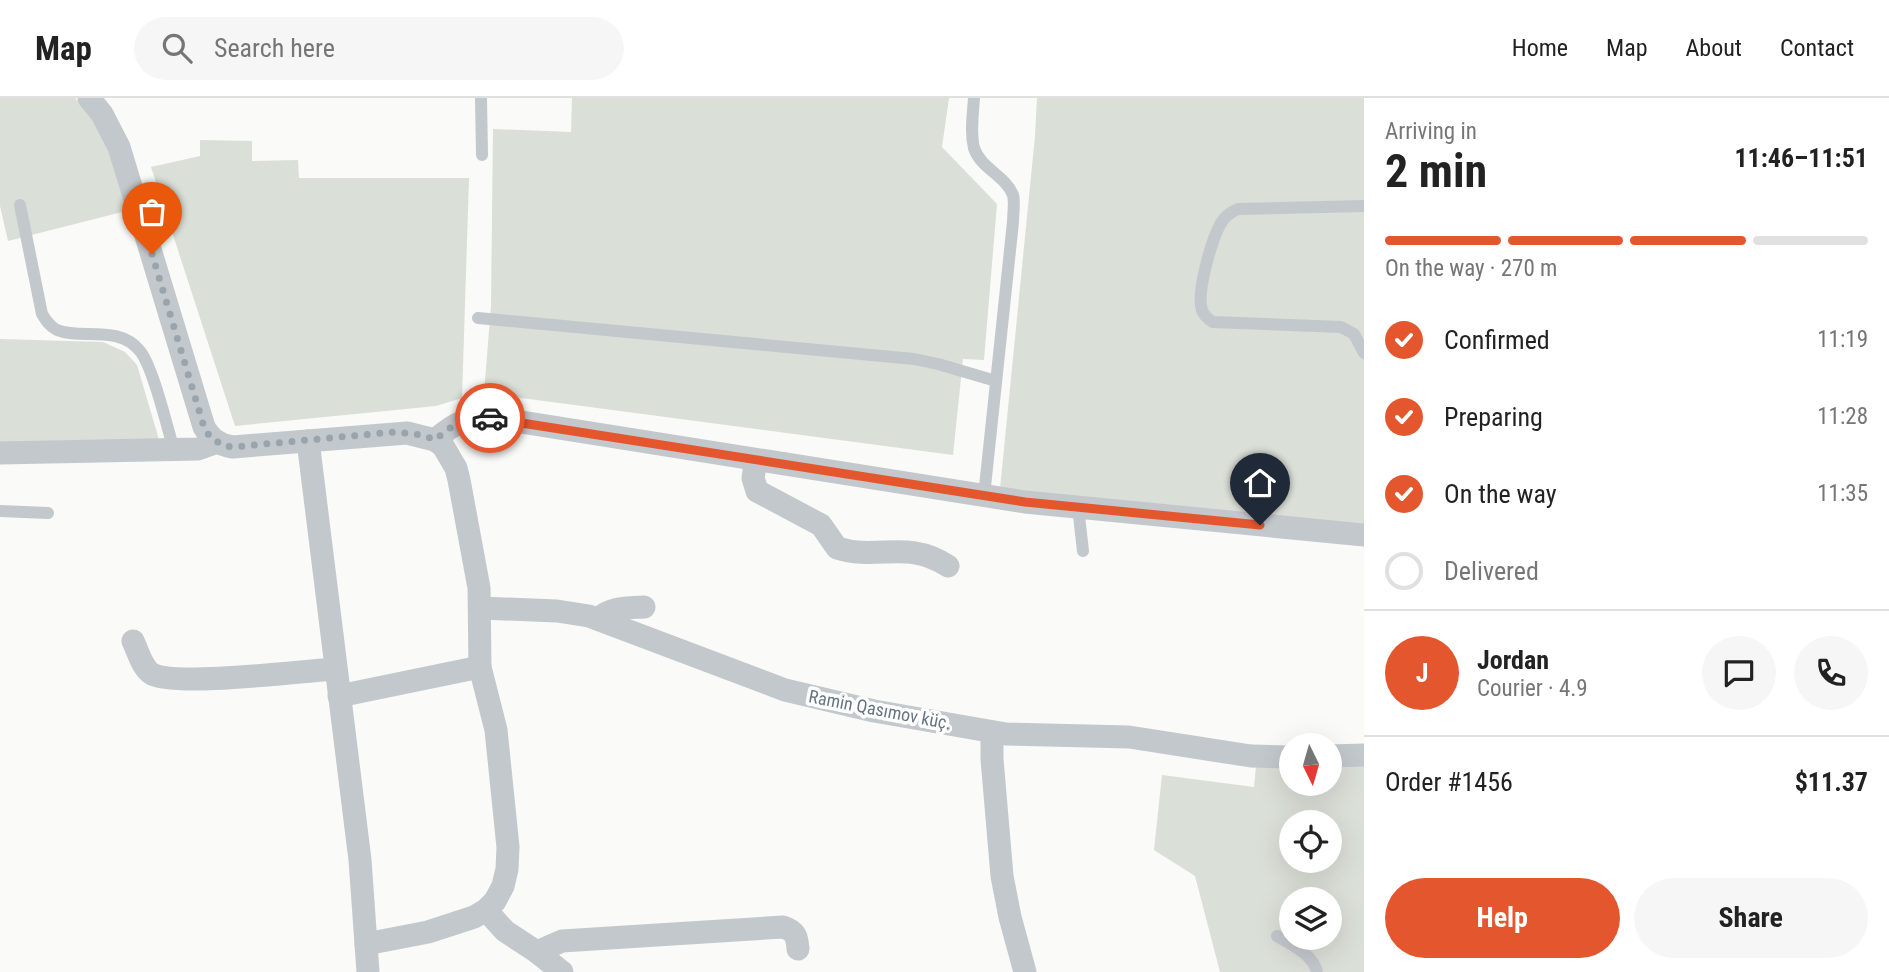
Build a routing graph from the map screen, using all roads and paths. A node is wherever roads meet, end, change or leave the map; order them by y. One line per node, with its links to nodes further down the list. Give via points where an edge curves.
1 (89, 98): 12 (street, via 119,147 204,427)
2 (481, 98): 4 (lane)
3 (974, 98): 9 (lane, via 974,149 1014,196)
4 (482, 155)
5 (20, 205): 13 (lane, via 42,314 48,324 58,330 109,335 139,350)
6 (1364, 206): 8 (lane, via 1238,209 1229,213 1220,224 1201,299 1206,318 1213,322 1341,327 1354,334)
7 (478, 318): 9 (lane, via 914,359)
8 (1364, 353)
9 (996, 381): 16 (lane)
10 (435, 440): 11 (street, via 394,432); 15 (street, via 462,420 496,418); 24 (street, via 450,456 459,480)
11 (308, 441): 12 (street, via 233,447); 28 (street)
12 (218, 442): 13 (street)
13 (173, 450): 14 (street)
14 (0, 453)
15 (757, 460): 16 (street); 22 (street, via 753,478 757,491 821,525 837,548 865,553 915,552 932,555)
16 (984, 496): 17 (street)
17 (1078, 507): 20 (street); 21 (lane)
18 (0, 511): 19 (lane)
19 (48, 513)
20 (1364, 535)
21 (1083, 551)
22 (948, 566)
23 (644, 607): 25 (street, via 615,609)
24 (481, 608): 25 (street, Ramin Qasımov küç., via 557,611); 27 (street)
25 (598, 619): 30 (street, Ramin Qasımov küç., via 785,690)
26 (133, 641): 28 (street, via 146,670 169,678)
27 (480, 667): 29 (street); 34 (street, via 496,730 508,847 503,886)
28 (335, 668): 29 (street)
29 (339, 696): 36 (street)
30 (992, 732): 33 (street, Ramin Qasımov küç., via 1129,737); 41 (street, via 1002,876)
31 (1364, 755): 32 (street)
32 (1342, 756)
33 (1279, 757)
34 (486, 910): 36 (street, via 452,925); 38 (street, via 505,931)
35 (1277, 936): 42 (lane, via 1309,957)
36 (366, 944): 39 (street)
37 (798, 949): 38 (street, via 796,935 783,927 562,941)
38 (537, 951): 40 (street)
39 (368, 972)
40 (562, 972)
41 (1025, 972)
42 (1317, 972)

